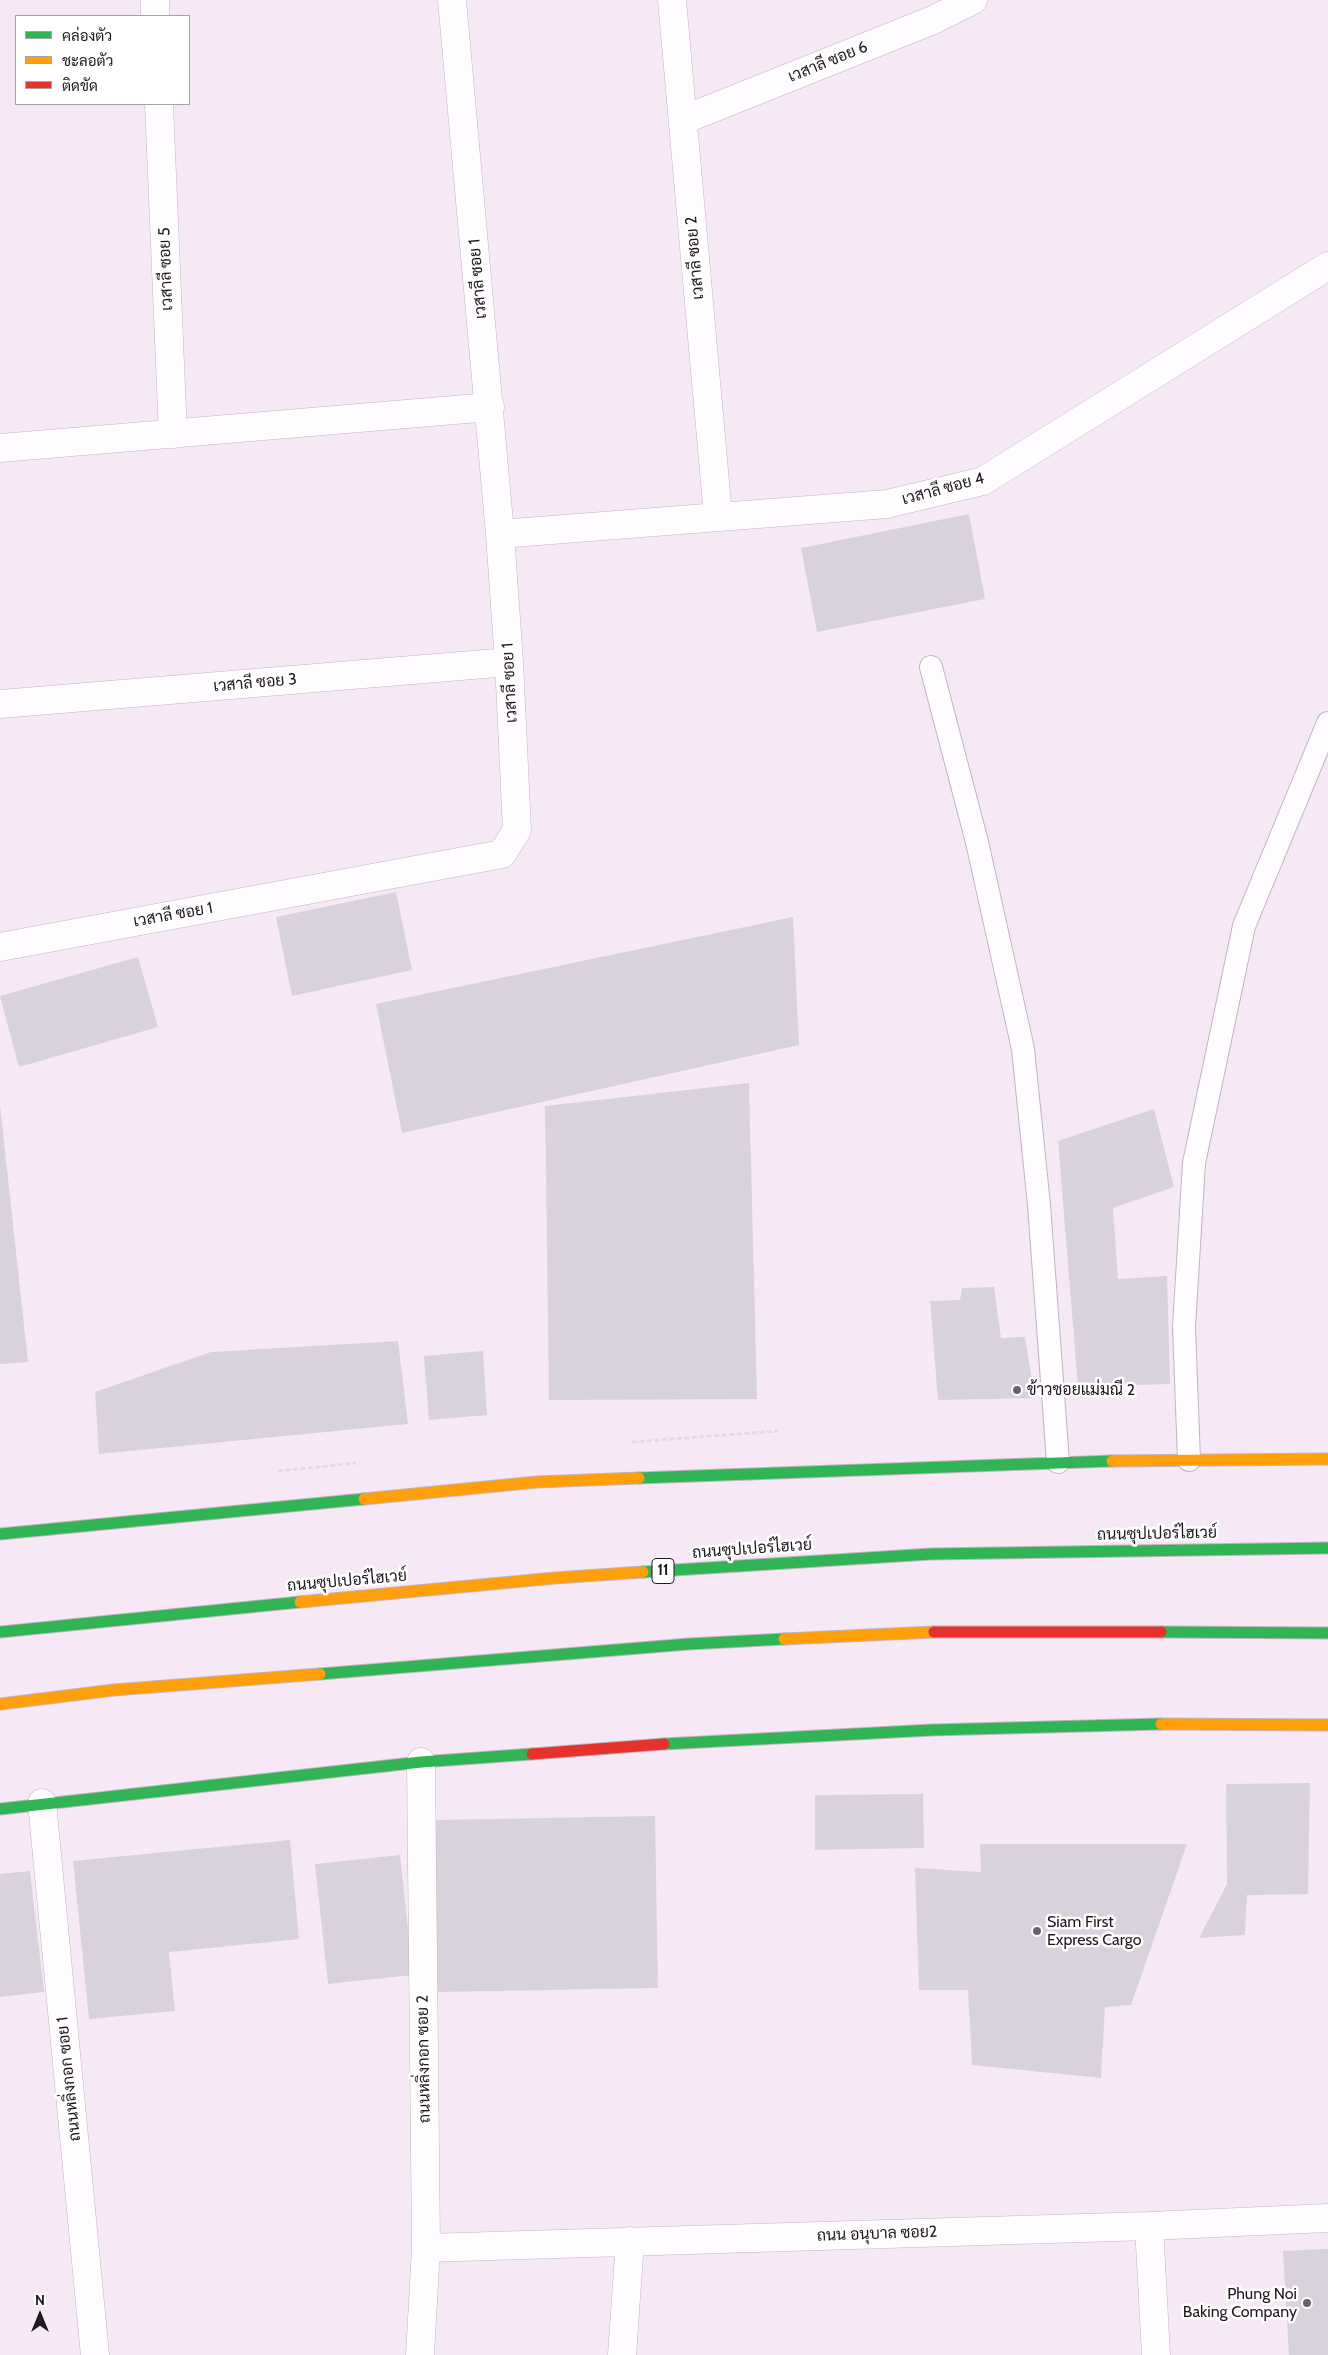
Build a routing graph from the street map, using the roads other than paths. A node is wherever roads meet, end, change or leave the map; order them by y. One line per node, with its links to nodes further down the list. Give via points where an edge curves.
1 (154, 0): 5 (street)
2 (452, 0): 9 (street, เวสาลี ซอย 1)
3 (672, 0): 7 (street, เวสาลี ซอย 2)
4 (972, 0): 7 (street, เวสาลี ซอย 6, via 933,20)
5 (155, 15)
6 (159, 105): 10 (street, เวสาลี ซอย 5)
7 (683, 120): 12 (street, เวสาลี ซอย 2)
8 (1328, 266): 12 (street, เวสาลี ซอย 4, via 983,481 887,504)
9 (490, 407): 10 (street); 13 (street, เวสาลี ซอย 1)
10 (173, 434): 11 (street)
11 (0, 448)
12 (718, 516): 13 (street, เวสาลี ซอย 4)
13 (500, 534): 14 (street, เวสาลี ซอย 1)
14 (509, 662): 16 (street, เวสาลี ซอย 3); 18 (street, เวสาลี ซอย 1, via 516,830 502,854)
15 (931, 667): 21 (lane, via 977,842 1023,1049)
16 (0, 704)
17 (1328, 723): 20 (lane, via 1244,926 1194,1163 1184,1326)
18 (0, 947)
19 (1328, 1458): 20 (main road)
20 (1189, 1460): 21 (main road)
21 (1058, 1462): 22 (main road, via 537,1482)
22 (0, 1534)
23 (1328, 1548): 24 (main road, ถนนซุปเปอร์ไฮเวย์ / 11, via 931,1554 574,1577)
24 (0, 1632)
25 (1328, 1633): 26 (main road, via 956,1631 689,1644 124,1689)
26 (0, 1704)
27 (1328, 1725): 28 (main road, via 1201,1723 923,1730 738,1739)
28 (421, 1762): 29 (main road); 34 (street, ถนนหลิ่งกอก ซอย 2)
29 (42, 1803): 30 (main road); 35 (street, ถนนหลิ่งกอก ซอย 1)
30 (0, 1809)
31 (1328, 2218): 32 (street, ถนน อนุบาล ซอย2)
32 (1149, 2226): 33 (street, ถนน อนุบาล ซอย2); 38 (street)
33 (630, 2241): 34 (street, ถนน อนุบาล ซอย2); 37 (street)
34 (426, 2248): 36 (street, ถนนหลิ่งกอก ซอย 2)
35 (95, 2355)
36 (420, 2355)
37 (622, 2355)
38 (1156, 2355)

